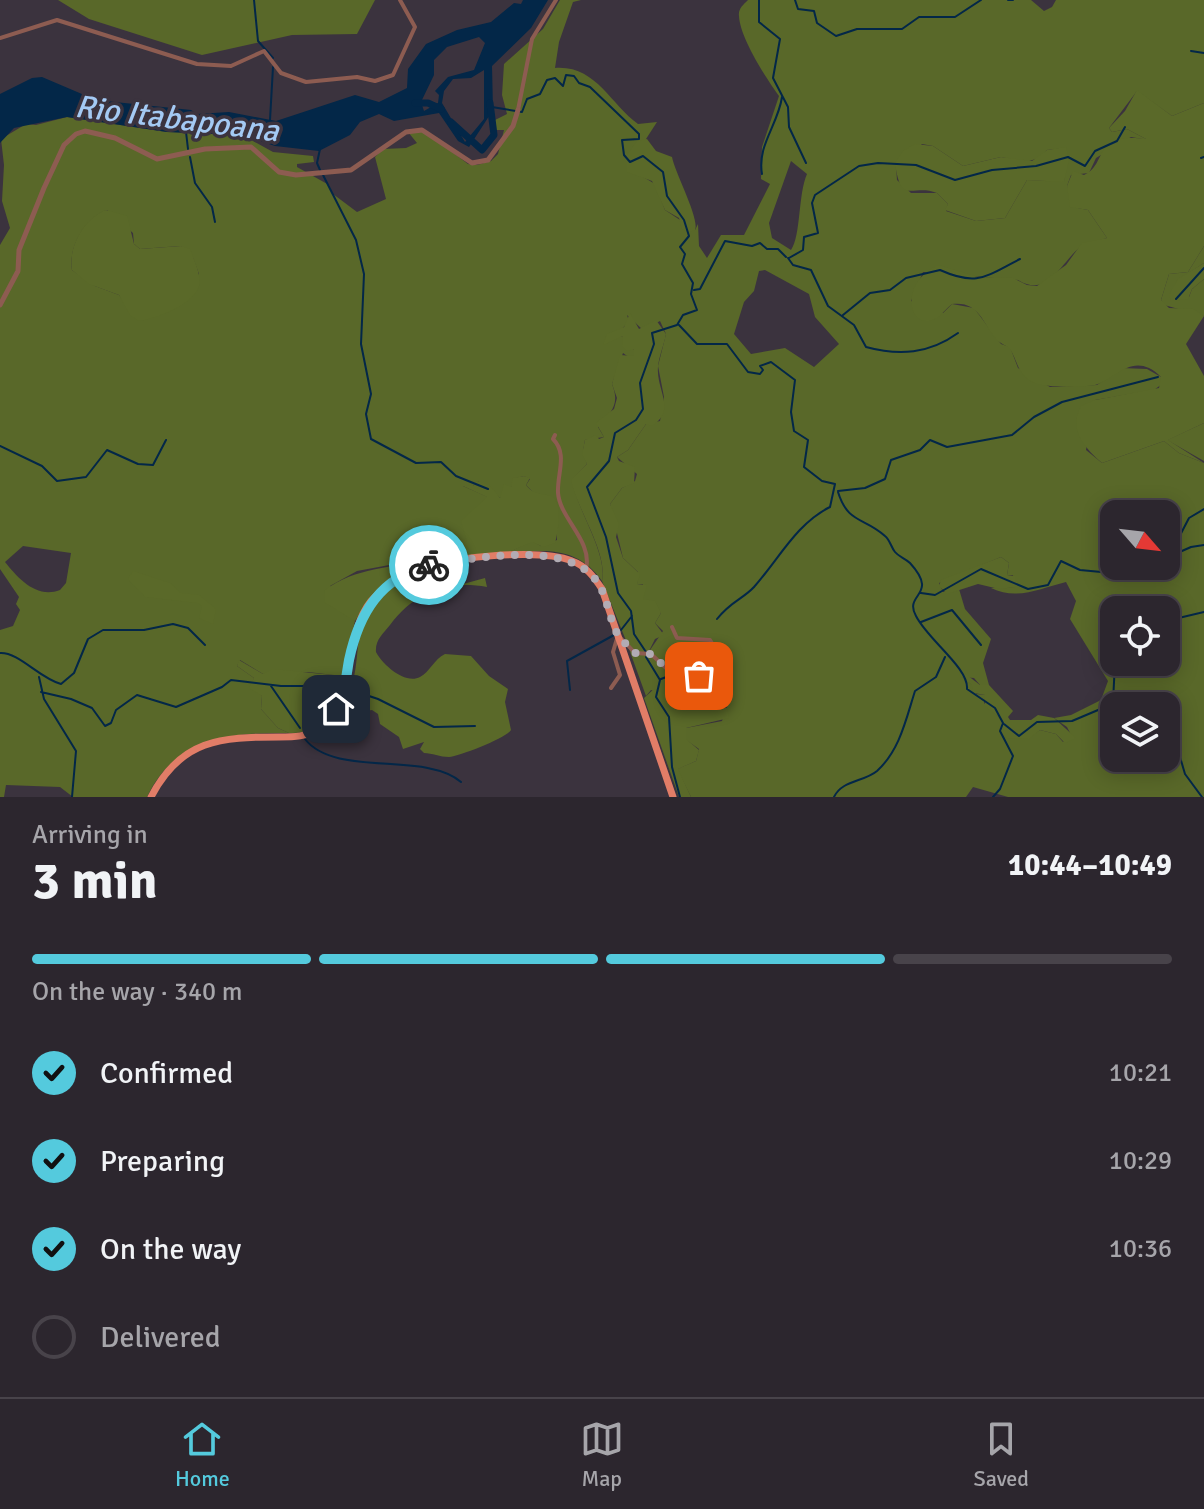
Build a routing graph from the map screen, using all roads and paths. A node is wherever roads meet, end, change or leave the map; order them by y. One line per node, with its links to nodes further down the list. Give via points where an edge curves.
1 (400, 0): 3 (street, via 415,27 398,67 383,81 357,77 306,82 281,73 264,51 223,67 146,50 57,20)
2 (556, 0): 4 (street, via 532,39)
3 (0, 38)
4 (518, 112): 5 (street, via 488,160 472,163 422,130 406,132 351,170 296,175 279,172 251,147 157,159 115,138 76,134 64,145 44,188 19,250 18,271)
5 (0, 305)
6 (555, 435): 7 (street, via 562,456 560,505 587,554)
7 (586, 569): 9 (main road, via 602,589); 12 (main road, via 568,559 515,556 429,565 403,575 383,588 364,612 339,702 321,726 297,737 212,741 177,762)
8 (672, 627): 9 (street, via 677,638 710,640 719,655 714,668 699,676 666,668 651,654 635,653)
9 (618, 635): 10 (street, via 613,652 620,675); 11 (main road)
10 (611, 688)
11 (671, 795)
12 (151, 797)

